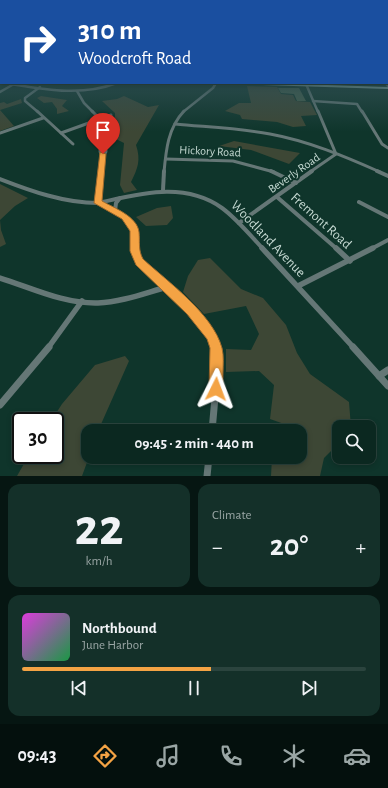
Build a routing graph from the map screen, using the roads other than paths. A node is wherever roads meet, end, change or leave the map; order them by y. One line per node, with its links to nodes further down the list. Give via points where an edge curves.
1 (38, 88): 9 (street, via 24,101)
2 (51, 88): 6 (street)
3 (102, 88): 6 (street)
4 (213, 88): 11 (street, via 182,114)
5 (308, 88): 7 (street, Beverly Road)
6 (77, 91): 10 (street, via 84,103)
7 (313, 101): 15 (street, via 357,104 382,144); 17 (street, Beverly Road)
8 (111, 114): 10 (street)
9 (43, 118): 12 (street); 13 (street)
10 (100, 119): 13 (street)
11 (175, 124): 17 (street, via 252,131); 18 (street, via 168,139)
12 (0, 133)
13 (61, 133): 14 (street)
14 (73, 144)
15 (388, 148)
16 (103, 154): 26 (street)
17 (336, 154): 19 (street); 21 (street, Beverly Road)
18 (166, 159): 21 (street, Hickory Road, via 240,161 268,169); 22 (street)
19 (388, 176)
20 (0, 180): 26 (street, Woodland Avenue, via 36,193)
21 (296, 183): 23 (street, Beverly Road)
22 (163, 190): 24 (street, Woodland Avenue); 29 (street, Woodland Avenue, via 205,197 218,204)
23 (277, 197): 29 (street, Beverly Road); 31 (street, Fremont Road)
24 (120, 198): 26 (street, Woodland Avenue); 27 (street)
25 (359, 202): 28 (street)
26 (98, 203): 27 (street)
27 (115, 211): 34 (street, via 125,217 134,230 134,251 139,262)
28 (388, 217)
29 (239, 223): 33 (street, Woodland Avenue)
30 (388, 240): 31 (street)
31 (350, 261): 33 (street)
32 (0, 278): 35 (street, via 54,296)
33 (298, 286): 37 (street, Woodland Avenue)
34 (167, 287): 35 (street, via 100,303); 40 (street, via 200,320 216,348 217,375)
35 (82, 301): 39 (street, via 54,342)
36 (388, 370): 37 (street)
37 (379, 376): 38 (street, Woodland Avenue)
38 (388, 386)
39 (0, 405)
40 (213, 424)
41 (208, 464): 42 (street)
42 (207, 476)

